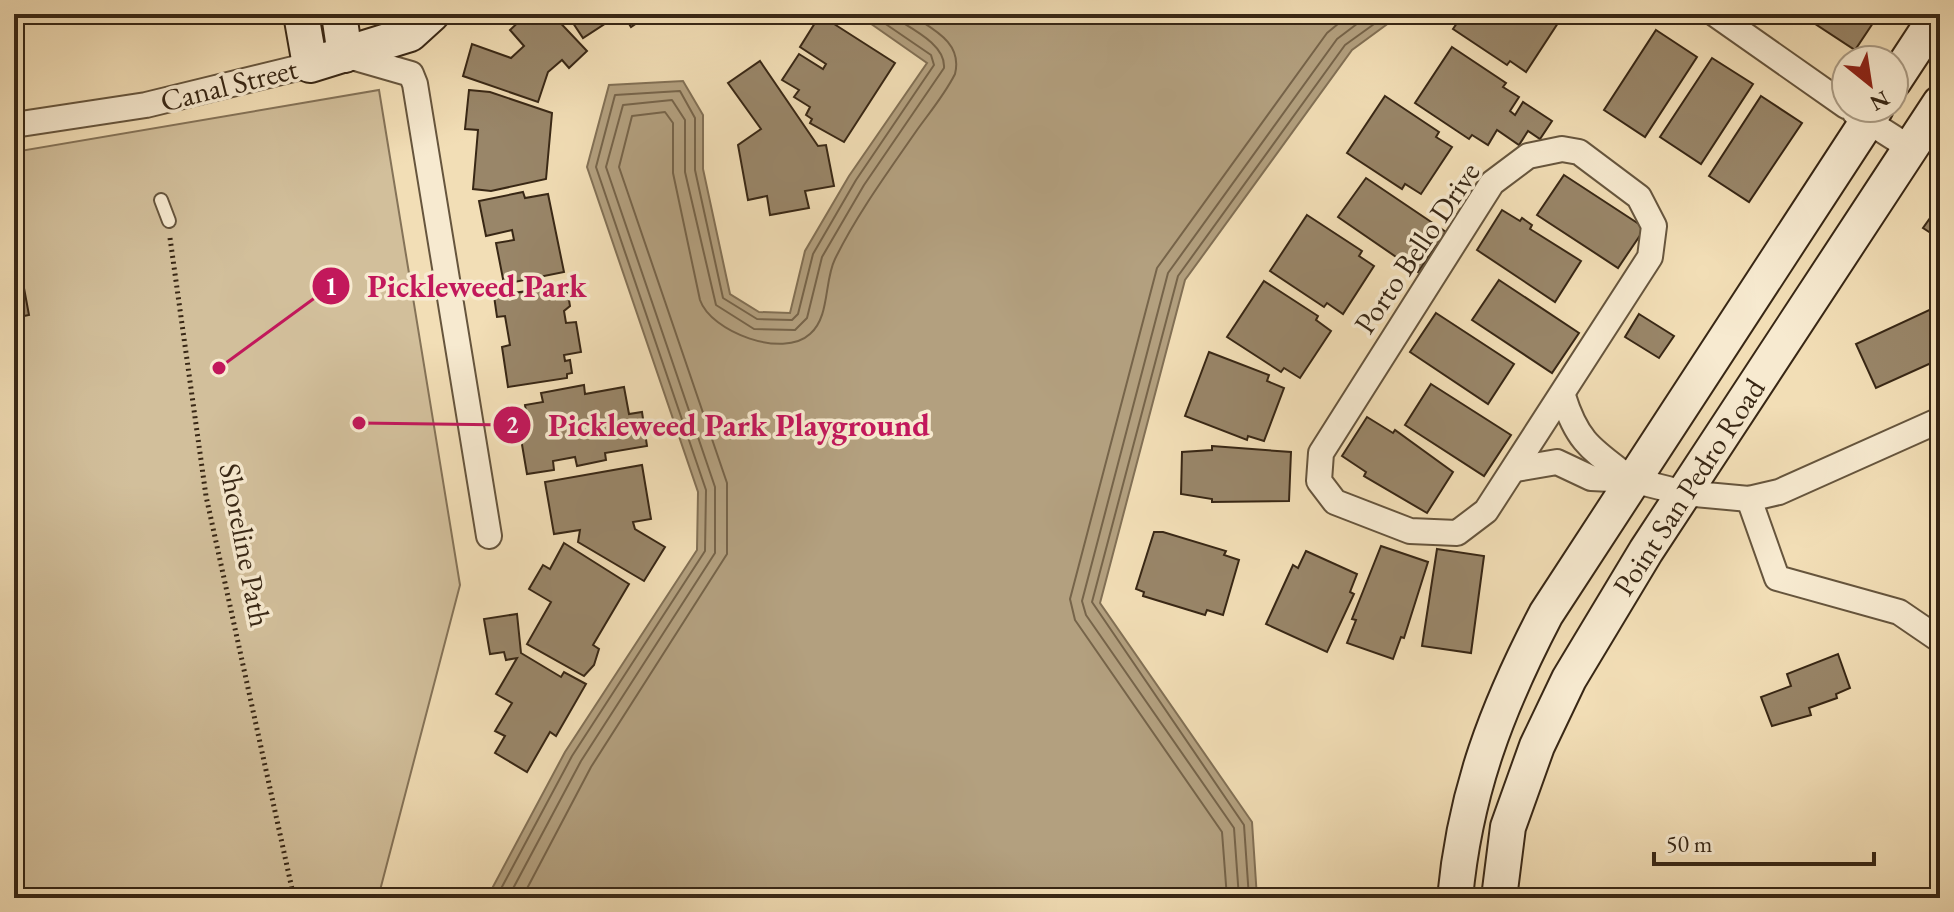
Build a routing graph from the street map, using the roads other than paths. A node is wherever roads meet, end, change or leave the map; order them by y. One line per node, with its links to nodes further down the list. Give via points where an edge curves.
1 (301, 14): 8 (main road)
2 (339, 14): 6 (main road)
3 (432, 14): 6 (main road, Canal Street, via 410,34)
4 (1715, 14): 9 (street)
5 (1938, 14): 7 (main road)
6 (345, 55): 8 (main road, Canal Street); 23 (street, via 411,74 418,95)
7 (1910, 57)
8 (310, 65): 13 (street, Canal Street, via 146,105)
9 (1830, 91)
10 (1940, 103): 14 (main road, Point San Pedro Road)
11 (1851, 124): 20 (main road, Point San Pedro Road)
12 (1877, 124): 14 (street)
13 (14, 125)
14 (1910, 148): 21 (main road, Point San Pedro Road)
15 (161, 200): 16 (lane)
16 (169, 221)
17 (1563, 396): 19 (street, Porto Bello Drive); 19 (street, Porto Bello Drive, via 1650,257 1654,226 1639,197 1579,152 1562,149 1528,156 1492,183 1321,453 1319,481 1335,502 1372,517 1410,531 1457,533 1486,511); 20 (street, via 1573,428 1586,445)
18 (1940, 420): 22 (street, via 1779,492)
19 (1516, 469): 20 (street, via 1557,462 1591,478)
20 (1632, 480): 21 (street); 25 (main road, Point San Pedro Road, via 1546,614 1508,687 1468,807)
21 (1684, 493): 22 (street); 26 (main road, Point San Pedro Road, via 1576,667 1537,746 1508,827)
22 (1749, 499): 24 (street, via 1777,578 1899,612)
23 (489, 536)
24 (1940, 640)
25 (1455, 898)
26 (1499, 898)

